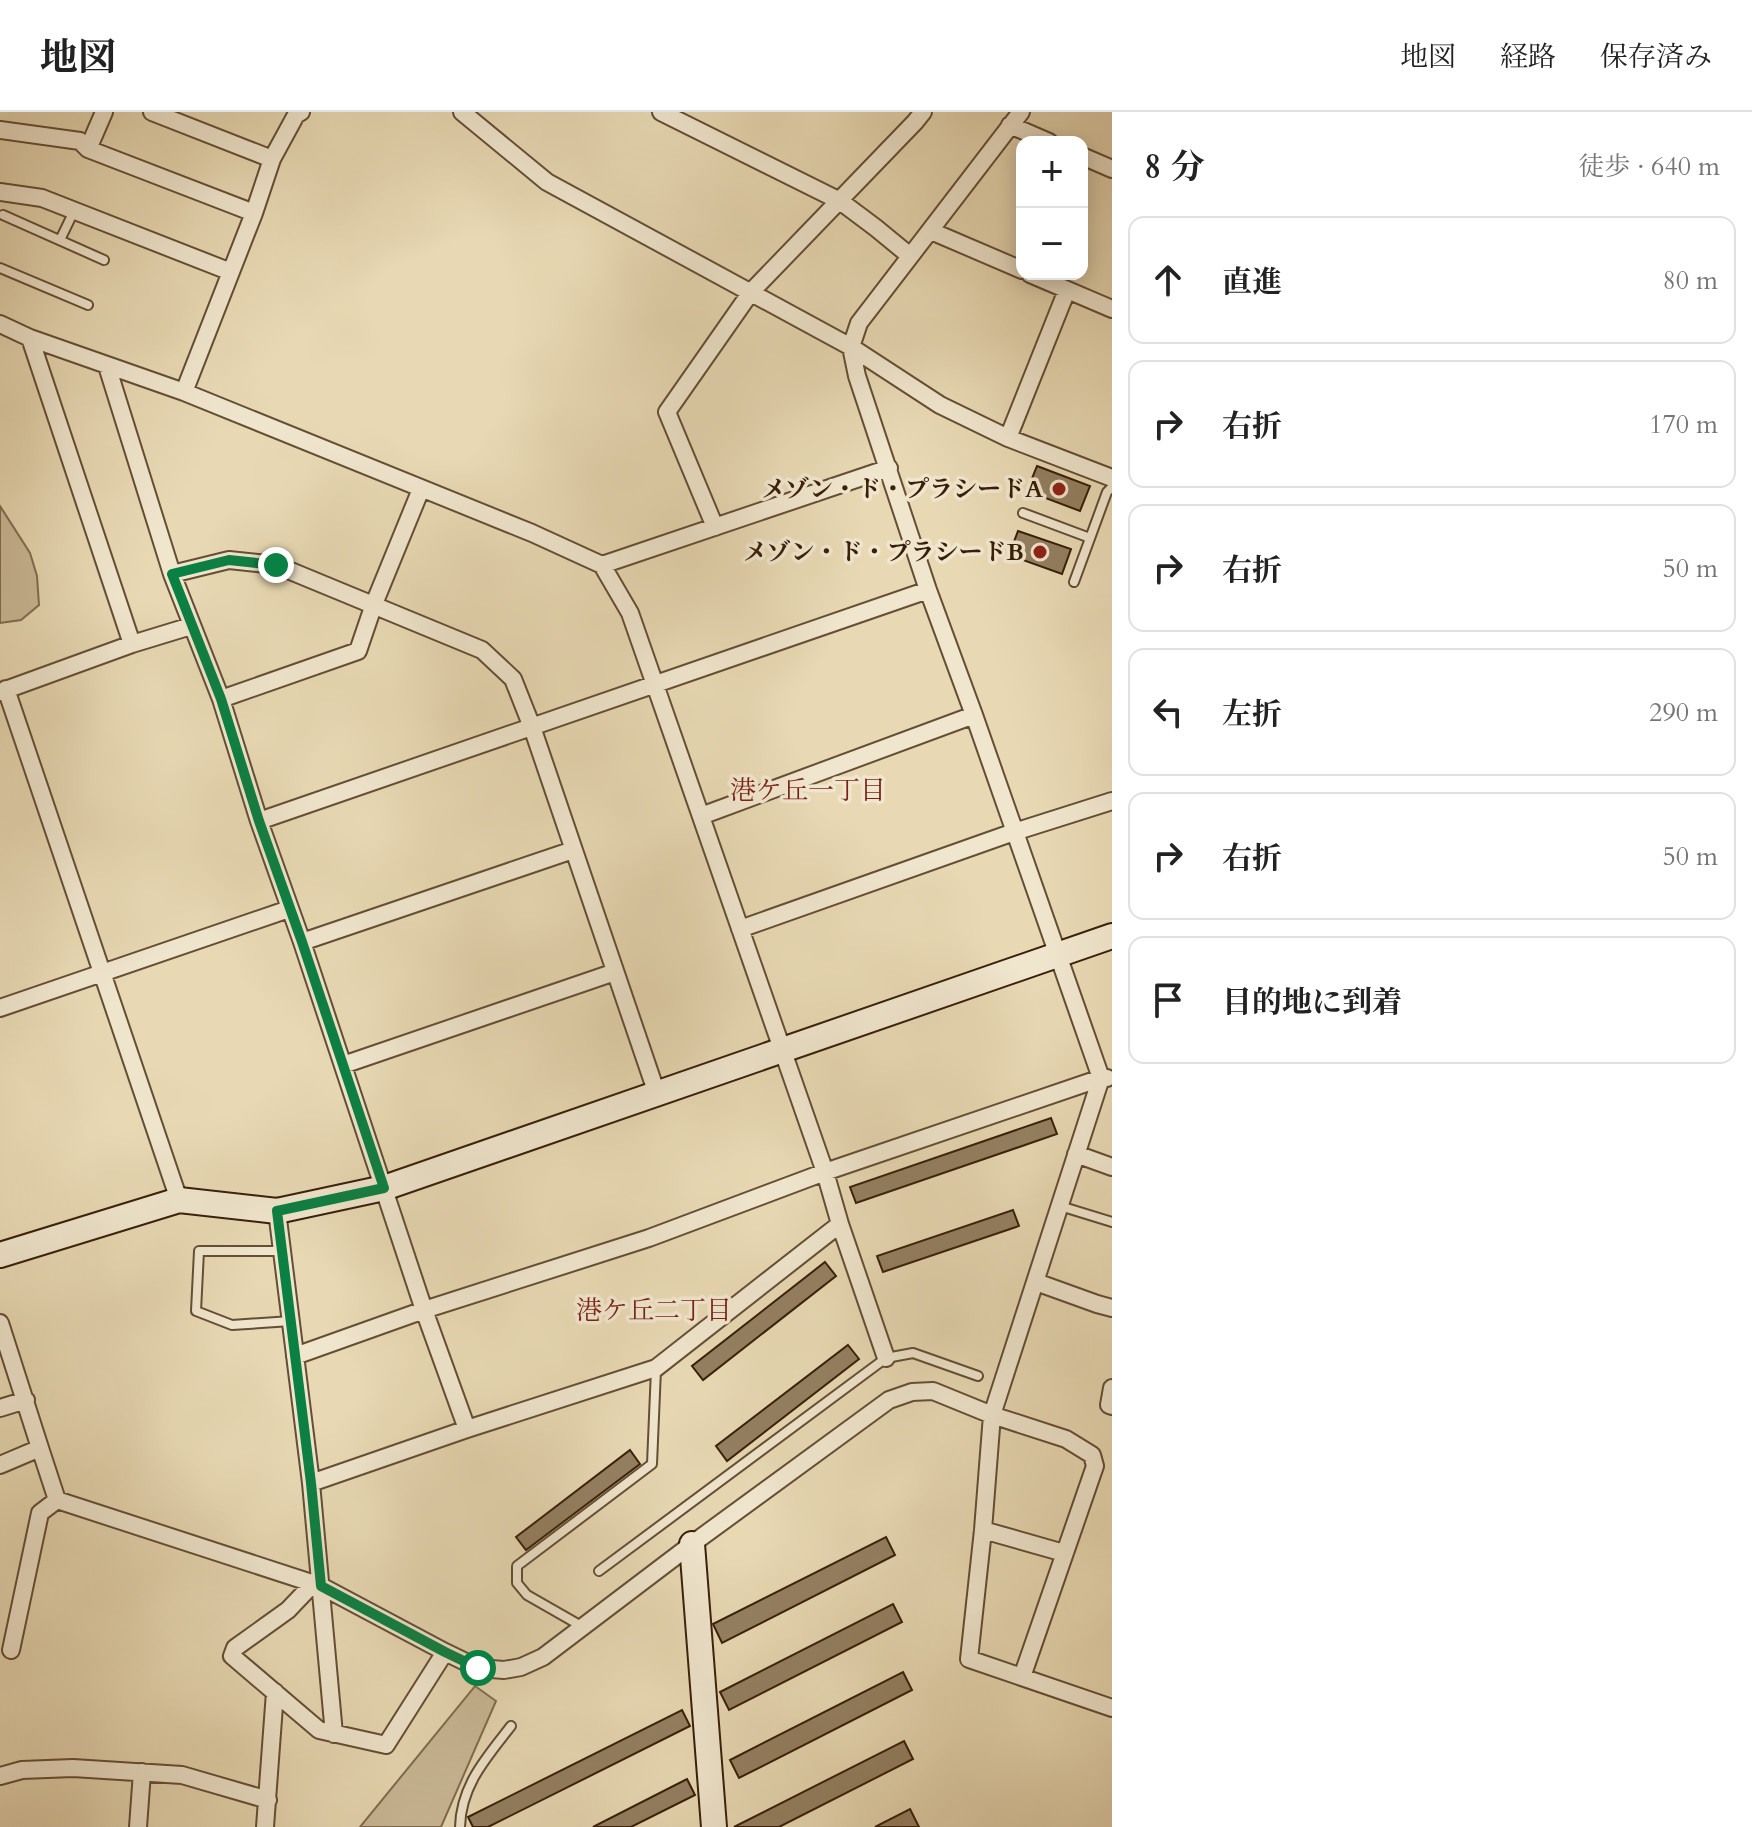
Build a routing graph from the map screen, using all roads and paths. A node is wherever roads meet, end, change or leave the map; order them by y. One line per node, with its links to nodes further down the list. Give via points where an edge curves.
1 (104, 112): 10 (street)
2 (152, 112): 11 (street)
3 (661, 112): 15 (street)
4 (923, 112): 15 (street)
5 (297, 113): 11 (street)
6 (469, 114): 28 (street, via 547,182)
7 (1016, 119): 9 (street); 19 (street)
8 (0, 130): 10 (street, via 80,141)
9 (1040, 136)
10 (88, 149): 17 (street)
11 (272, 159): 17 (street)
12 (1088, 159): 13 (street)
13 (1112, 169)
14 (0, 192): 16 (street, via 42,198)
15 (840, 201): 21 (street); 28 (street)
16 (74, 211): 20 (lane); 25 (street)
17 (254, 213): 25 (street)
18 (3, 215): 20 (lane)
19 (931, 231): 21 (street); 23 (street)
20 (60, 240): 22 (lane)
21 (910, 256): 33 (street, via 859,323)
22 (104, 260)
23 (1016, 267)
24 (0, 268): 29 (lane)
25 (231, 272): 35 (street)
26 (1044, 280): 27 (street)
27 (1067, 290): 30 (street); 36 (street)
28 (751, 292): 33 (street); 42 (street, via 667,412)
29 (88, 305)
30 (1112, 309)
31 (0, 324): 32 (street)
32 (30, 338): 34 (street); 50 (street)
33 (851, 347): 36 (street, via 940,405); 37 (street)
34 (107, 366): 35 (street); 45 (street)
35 (184, 392): 40 (street)
36 (1008, 438): 38 (street)
37 (889, 468): 42 (street); 47 (street)
38 (1112, 478)
39 (1112, 487): 43 (lane)
40 (421, 489): 44 (street); 48 (street)
41 (1023, 513): 43 (lane)
42 (715, 527): 44 (street)
43 (1090, 538): 46 (lane)
44 (602, 565): 51 (street, via 630,613)
45 (172, 574): 48 (street, via 229,560 276,565); 49 (street)
46 (1074, 582)
47 (928, 590): 51 (street); 54 (street)
48 (374, 604): 53 (street, via 358,651); 55 (street, via 482,650 513,679)
49 (191, 626): 50 (street); 53 (street)
50 (132, 644): 52 (street)
51 (655, 684): 55 (street); 57 (street)
52 (3, 690): 67 (street)
53 (221, 699): 58 (street)
54 (974, 715): 57 (street); 59 (street)
55 (532, 727): 58 (street); 60 (street)
56 (1112, 801): 59 (street)
57 (701, 816): 62 (street)
58 (259, 821): 61 (street)
59 (1014, 832): 62 (street); 65 (street)
60 (573, 850): 64 (street); 66 (street)
61 (289, 909): 64 (street); 67 (street)
62 (740, 929): 69 (street)
63 (1112, 936): 65 (street)
64 (302, 942): 70 (street)
65 (1057, 953): 69 (street); 71 (street)
66 (615, 972): 70 (street); 72 (street)
67 (103, 973): 68 (street); 77 (street)
68 (0, 1008)
69 (782, 1051): 72 (street); 75 (street)
70 (343, 1065): 76 (street)
71 (1106, 1078): 73 (street); 75 (street)
72 (657, 1094): 76 (street)
73 (1076, 1154): 74 (street); 78 (street)
74 (1112, 1167)
75 (825, 1172): 81 (street); 86 (street, via 649,1238)
76 (384, 1188): 79 (street); 86 (street)
77 (179, 1200): 79 (street); 83 (street)
78 (1060, 1206): 80 (lane); 84 (street)
79 (277, 1211): 82 (street)
80 (1112, 1222)
81 (840, 1224): 90 (street); 91 (street)
82 (282, 1251): 87 (street); 87 (lane, via 199,1251 196,1311 232,1325)
83 (0, 1255)
84 (1036, 1282): 85 (street); 97 (street)
85 (1112, 1308)
86 (424, 1310): 89 (street); 98 (street)
87 (291, 1321): 89 (street)
88 (0, 1323): 94 (street)
89 (295, 1356): 101 (street)
90 (886, 1358): 92 (lane, via 913,1353); 106 (lane)
91 (656, 1368): 98 (street); 108 (lane, via 652,1464 517,1566 517,1583 527,1595)
92 (978, 1376)
93 (1112, 1388): 95 (street)
94 (26, 1400): 96 (street); 99 (street)
95 (1112, 1406)
96 (0, 1408)
97 (992, 1415): 103 (street); 104 (street, via 933,1391 889,1400); 105 (street, via 1066,1439 1092,1455 1095,1466)
98 (467, 1429): 101 (street)
99 (40, 1448): 100 (street); 102 (street)
100 (0, 1465)
101 (311, 1483): 107 (street)
102 (57, 1500): 107 (street); 109 (street, via 40,1513)
103 (983, 1530): 105 (street); 111 (street, via 969,1659)
104 (692, 1544): 108 (street); 122 (street)
105 (1064, 1553): 111 (street)
106 (599, 1571)
107 (321, 1586): 110 (street); 112 (street, via 308,1589 235,1648 232,1656); 115 (street)
108 (583, 1627): 110 (street, via 543,1657 513,1669 478,1668)
109 (11, 1650)
110 (445, 1652): 115 (street, via 386,1745)
111 (1022, 1677): 113 (street)
112 (275, 1692): 115 (street, via 319,1730); 118 (street)
113 (1112, 1708)
114 (511, 1726): 121 (lane, via 477,1769 460,1811)
115 (334, 1734)
116 (142, 1772): 117 (street, via 73,1768); 118 (street, via 182,1775); 119 (street)
117 (0, 1776)
118 (268, 1800): 120 (street)
119 (138, 1827)
120 (265, 1827)
121 (460, 1827)
122 (714, 1827)

